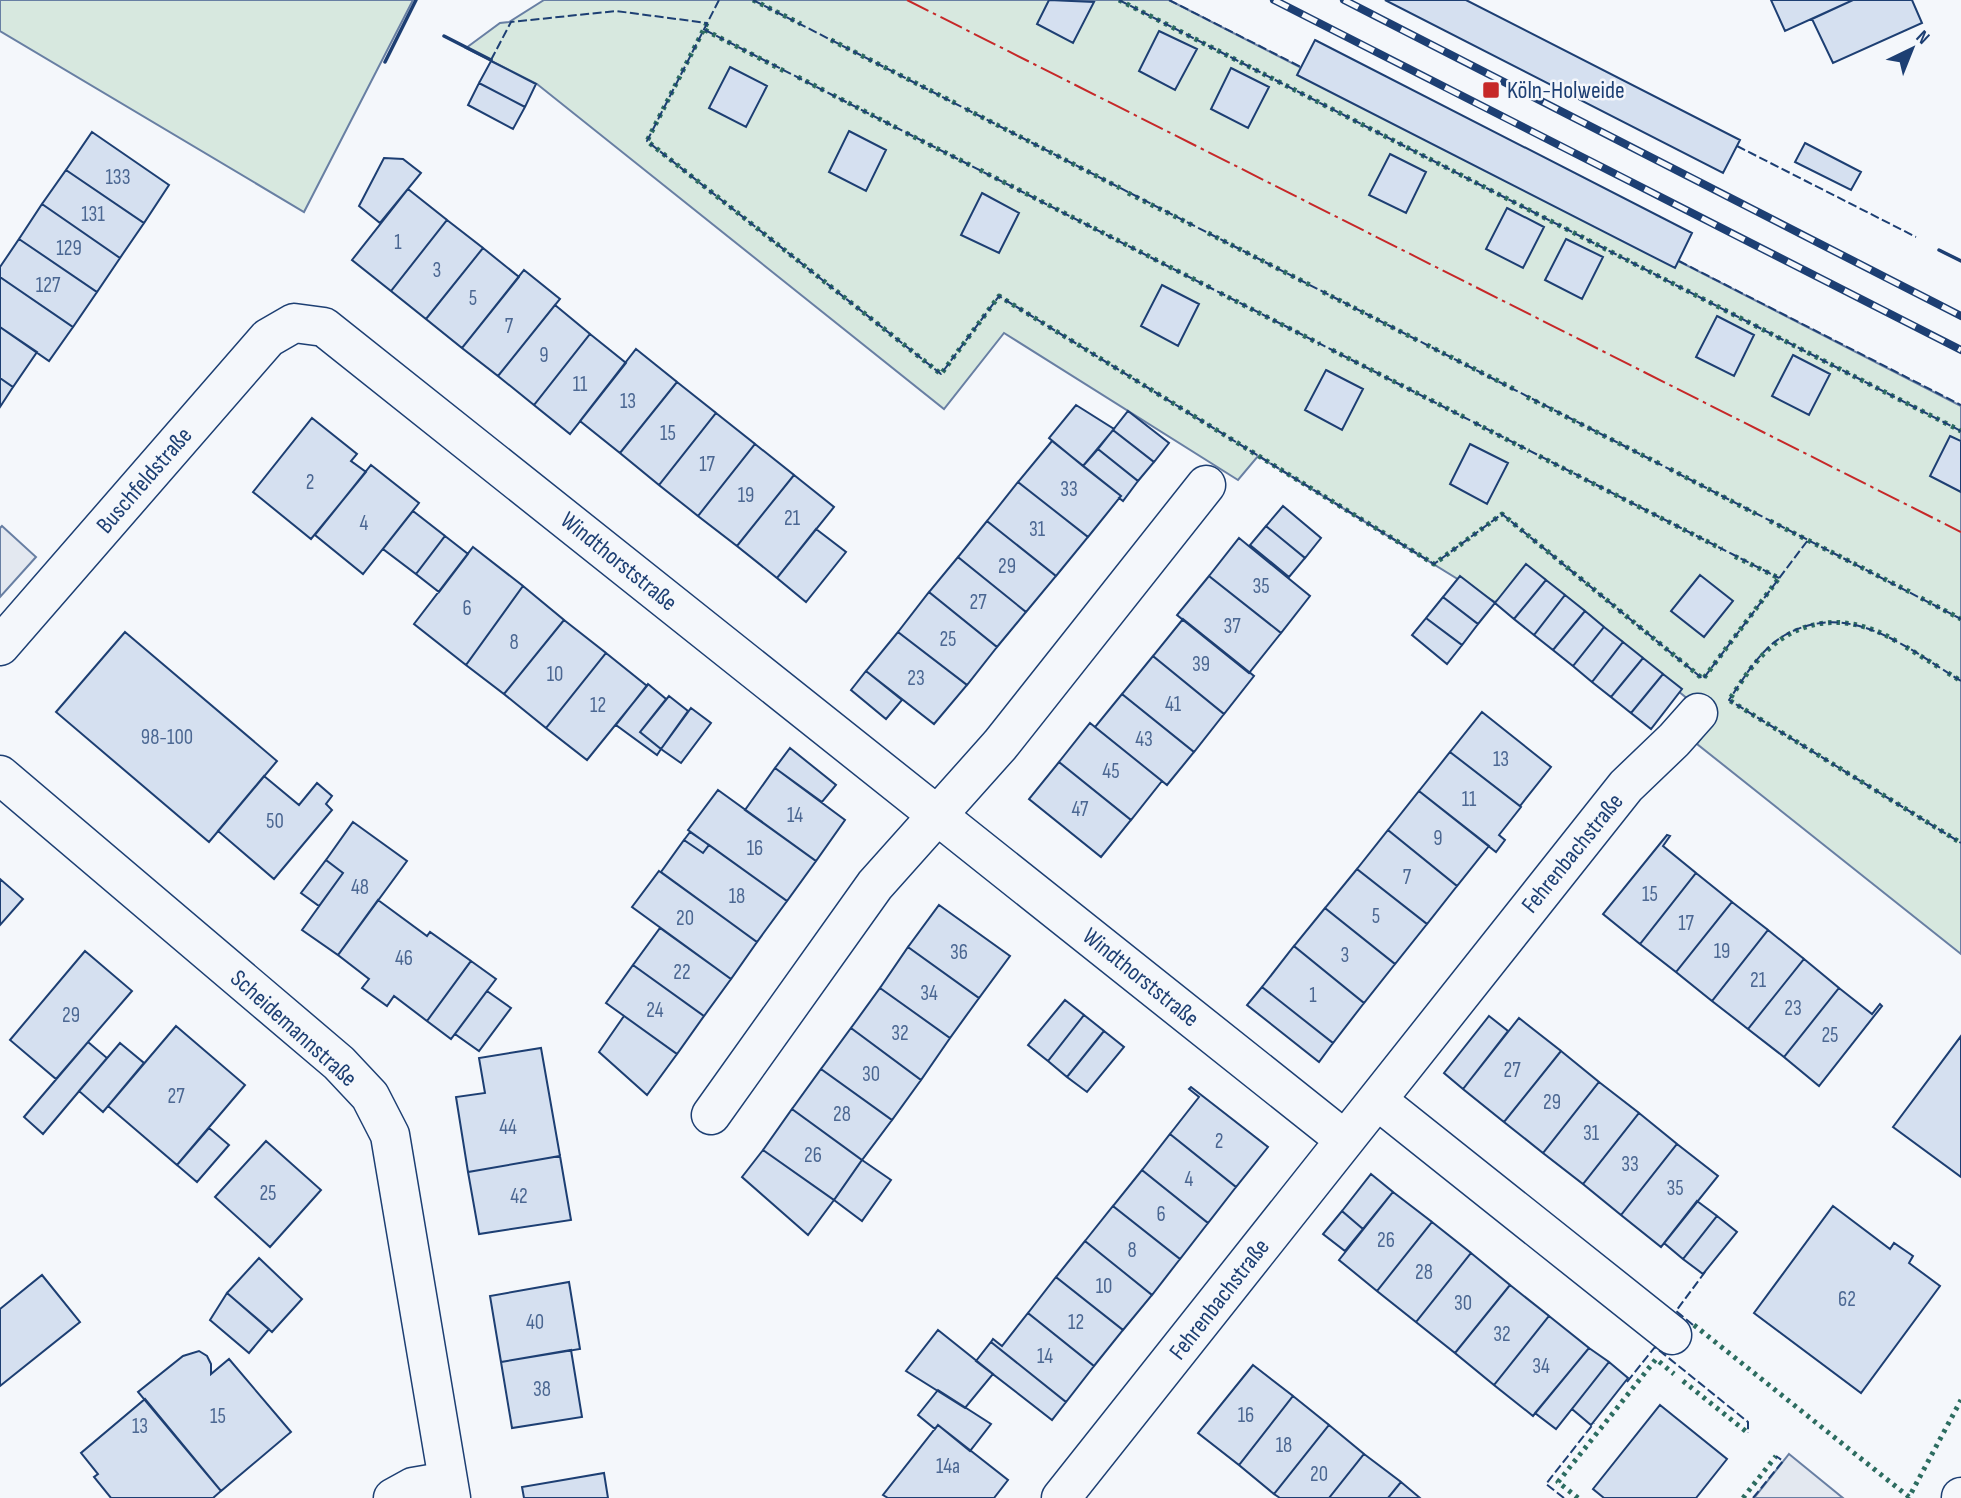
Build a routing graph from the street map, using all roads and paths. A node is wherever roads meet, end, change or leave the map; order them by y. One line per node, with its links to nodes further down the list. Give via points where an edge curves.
1 (294, 323): 3 (street, Buschfeldstraße, via 268,338); 6 (street, Windthorststraße, via 324,327)
2 (1206, 485): 6 (street, via 1000,746)
3 (0, 646)
4 (1698, 713): 7 (street, Fehrenbachstraße, via 1626,786)
5 (0, 775): 11 (street, Scheidemannstraße, via 339,1063 370,1096 390,1135)
6 (937, 815): 8 (street, via 875,885); 9 (street, Windthorststraße)
7 (1377, 1100): 9 (street, Fehrenbachstraße); 10 (street)
8 (711, 1115)
9 (1345, 1140): 13 (street, Fehrenbachstraße)
10 (1672, 1335)
11 (450, 1490): 12 (street, via 413,1487)
12 (393, 1498)
13 (1061, 1498)

